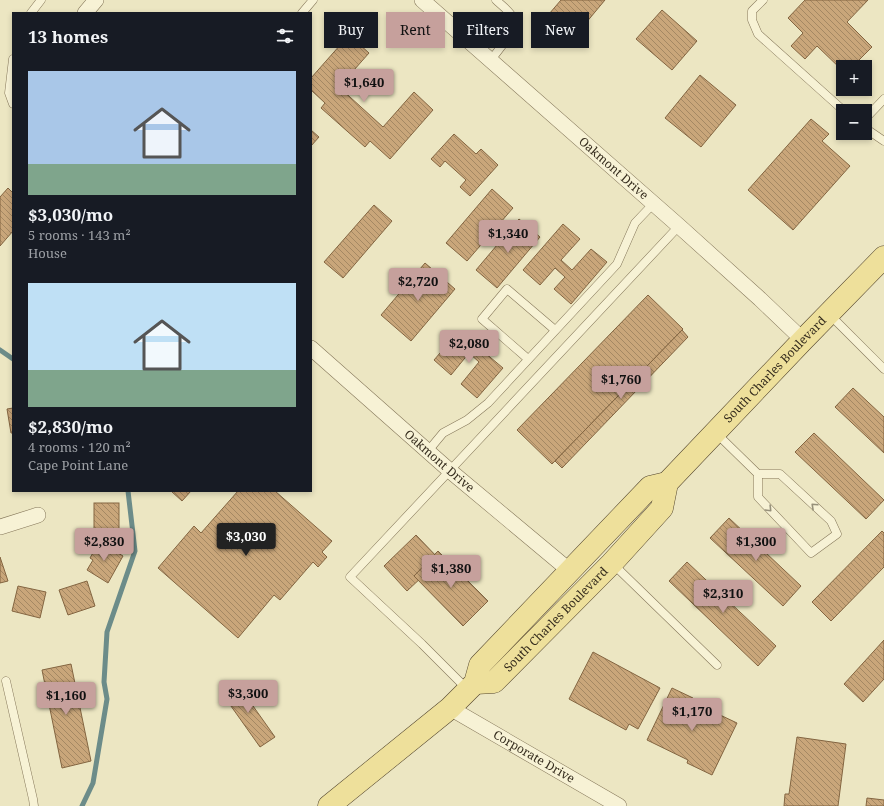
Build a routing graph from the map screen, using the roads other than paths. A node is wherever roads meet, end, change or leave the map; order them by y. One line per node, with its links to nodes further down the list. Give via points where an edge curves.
1 (41, 0): 7 (lane)
2 (313, 0): 9 (lane)
3 (422, 0): 10 (street, Oakmont Drive)
4 (496, 0): 10 (lane, via 515,22 513,30)
5 (763, 0): 14 (lane, via 752,11 752,20 758,34)
6 (95, 1): 8 (street)
7 (33, 12)
8 (86, 12)
9 (303, 12)
10 (491, 60): 18 (street, Oakmont Drive)
11 (12, 68): 13 (lane, via 9,93)
12 (884, 99): 15 (lane)
13 (12, 101)
14 (836, 104)
15 (872, 112)
16 (872, 133): 17 (lane)
17 (884, 141)
18 (654, 203): 19 (street, Oakmont Drive); 22 (lane, via 635,223 617,264)
19 (679, 226): 23 (street, Oakmont Drive); 29 (lane)
20 (884, 257): 21 (main road, South Charles Boulevard)
21 (828, 314): 23 (main road, South Charles Boulevard); 26 (lane)
22 (555, 330): 25 (lane); 25 (lane, via 507,289 482,319)
23 (803, 340): 27 (main road, South Charles Boulevard)
24 (312, 349): 28 (street, Oakmont Drive)
25 (528, 359): 28 (lane, via 488,403 443,433)
26 (884, 369)
27 (715, 432): 30 (lane); 31 (main road, South Charles Boulevard)
28 (428, 451): 29 (street, Oakmont Drive)
29 (449, 470): 36 (street, Oakmont Drive); 40 (lane, via 350,577)
30 (758, 474): 30 (lane, one-way to 30, via 758,497 811,553 837,534 831,521 780,474)
31 (667, 483): 32 (main road, South Charles Boulevard, via 650,487); 35 (main road, South Charles Boulevard, via 662,508)
32 (643, 495): 35 (main road, via 642,510 618,535 608,551); 36 (main road, South Charles Boulevard)
33 (38, 515): 34 (street)
34 (0, 528)
35 (612, 563): 37 (lane); 38 (main road, South Charles Boulevard)
36 (570, 571): 38 (main road, via 573,580 565,593 504,654 499,662); 40 (main road, South Charles Boulevard, via 480,665)
37 (717, 665)
38 (502, 674): 40 (main road, South Charles Boulevard, via 494,682)
39 (6, 681): 42 (lane)
40 (472, 687): 41 (main road, South Charles Boulevard)
41 (450, 708): 43 (main road, South Charles Boulevard); 44 (street, Corporate Drive)
42 (34, 806)
43 (329, 806)
44 (619, 806)

